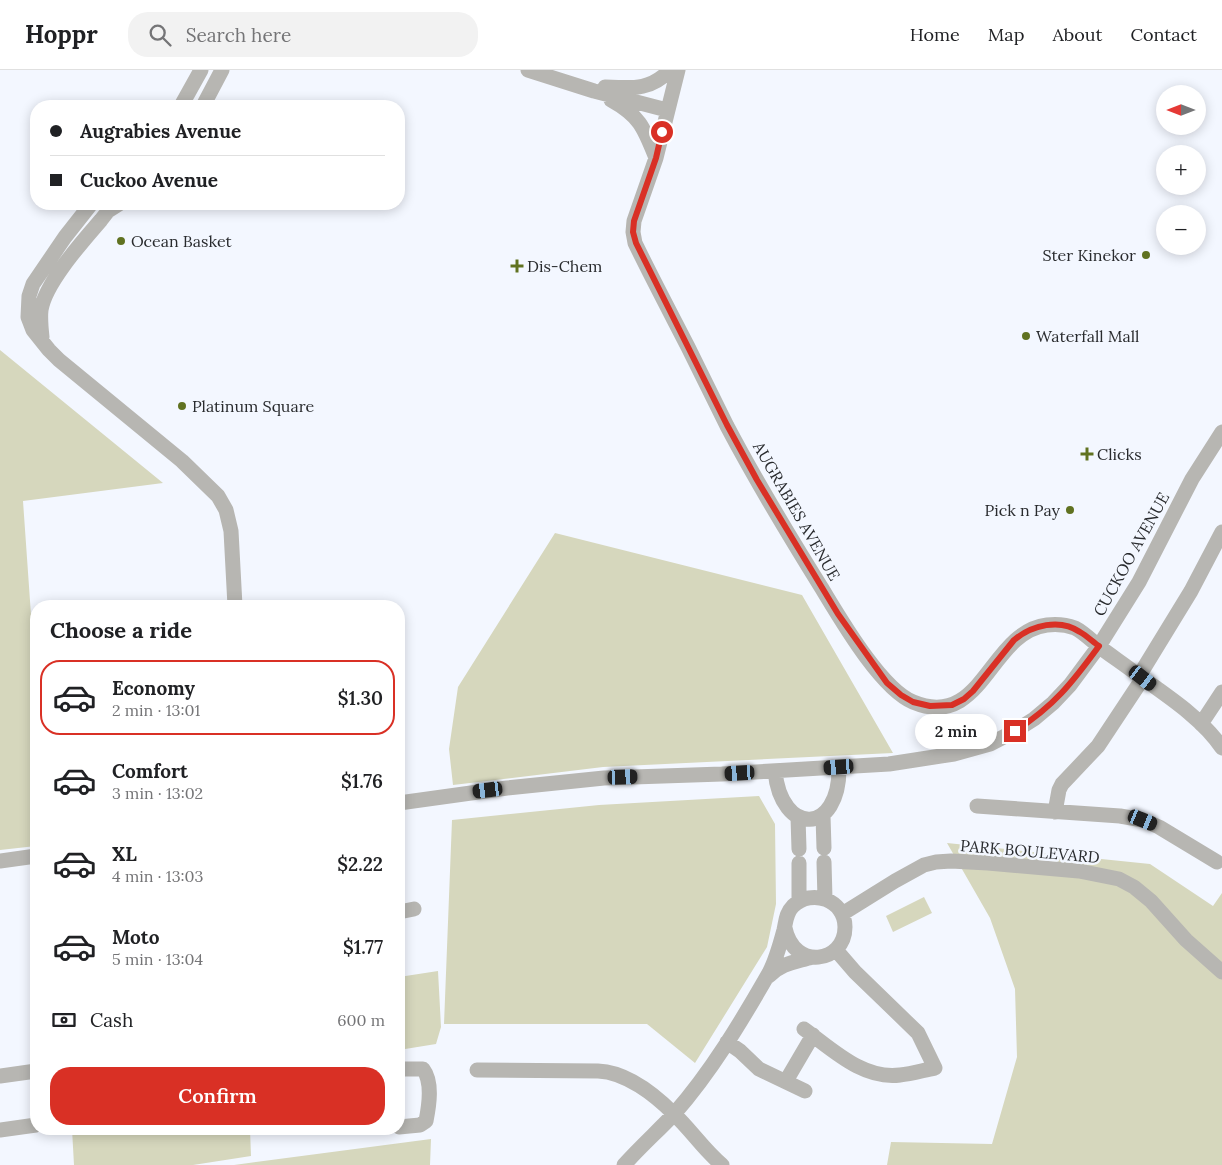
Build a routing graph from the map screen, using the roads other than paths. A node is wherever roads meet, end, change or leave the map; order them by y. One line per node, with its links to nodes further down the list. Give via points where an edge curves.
1 (201, 70): 7 (street)
2 (222, 70): 8 (street)
3 (528, 70): 6 (street)
4 (670, 70): 6 (street, via 644,87)
5 (678, 70): 9 (street, AUGRABIES AVENUE)
6 (589, 90): 9 (street); 10 (street, via 624,107 633,115 645,130)
7 (185, 100)
8 (206, 100)
9 (668, 110): 10 (street, AUGRABIES AVENUE)
10 (656, 158): 17 (street, AUGRABIES AVENUE, via 634,221 636,243 727,425 773,508 838,614 887,683 913,702 930,706 952,705 973,691 1014,640 1036,628 1053,624 1074,628)
11 (86, 210): 13 (street, via 32,284 28,317)
12 (110, 210): 13 (street, via 50,286 41,308)
13 (43, 342): 16 (street, via 59,360 182,461 218,496 226,510 231,531)
14 (1222, 432): 17 (street, CUCKOO AVENUE, via 1192,479 1139,582)
15 (1222, 532): 18 (street)
16 (236, 600)
17 (1099, 646): 18 (street, AUGRABIES AVENUE); 22 (street, CUCKOO AVENUE, via 1053,703 1034,719 990,744 925,759)
18 (1141, 677): 20 (street, AUGRABIES AVENUE); 26 (street, via 1098,746 1058,790)
19 (1222, 692): 20 (street)
20 (1201, 724): 21 (street, AUGRABIES AVENUE)
21 (1222, 748)
22 (839, 767): 23 (street, CUCKOO AVENUE); 27 (street, via 836,796)
23 (775, 771): 24 (street, CUCKOO AVENUE, via 604,778); 28 (street, via 781,799)
24 (405, 801)
25 (977, 806): 26 (street)
26 (1055, 812): 31 (street, via 1143,820)
27 (823, 816): 28 (street); 32 (street)
28 (798, 817): 33 (street)
29 (30, 857): 30 (street)
30 (0, 861)
31 (1217, 862)
32 (825, 898): 33 (street); 36 (street)
33 (799, 901): 37 (street, via 791,908)
34 (414, 910): 35 (street)
35 (405, 911)
36 (842, 914): 38 (street, via 845,932); 40 (street, PARK BOULEVARD, via 895,881 936,862 979,862 1087,872 1134,886)
37 (784, 928): 39 (street, via 794,950); 41 (street, via 773,965)
38 (836, 950): 39 (street, via 826,956); 47 (street, via 918,1033 935,1068 900,1076 871,1073 809,1032)
39 (812, 958): 41 (street, via 786,963)
40 (1222, 972)
41 (762, 985): 42 (street)
42 (727, 1042): 47 (street, via 759,1069); 49 (street)
43 (405, 1069): 50 (street, via 423,1069 428,1077 429,1098 426,1121)
44 (477, 1070): 49 (street, via 608,1072 631,1081)
45 (30, 1072): 46 (street)
46 (0, 1076)
47 (786, 1081): 48 (street)
48 (805, 1091)
49 (674, 1113): 53 (street); 54 (street)
50 (405, 1126)
51 (30, 1127): 52 (street)
52 (0, 1130)
53 (624, 1165)
54 (722, 1165)

